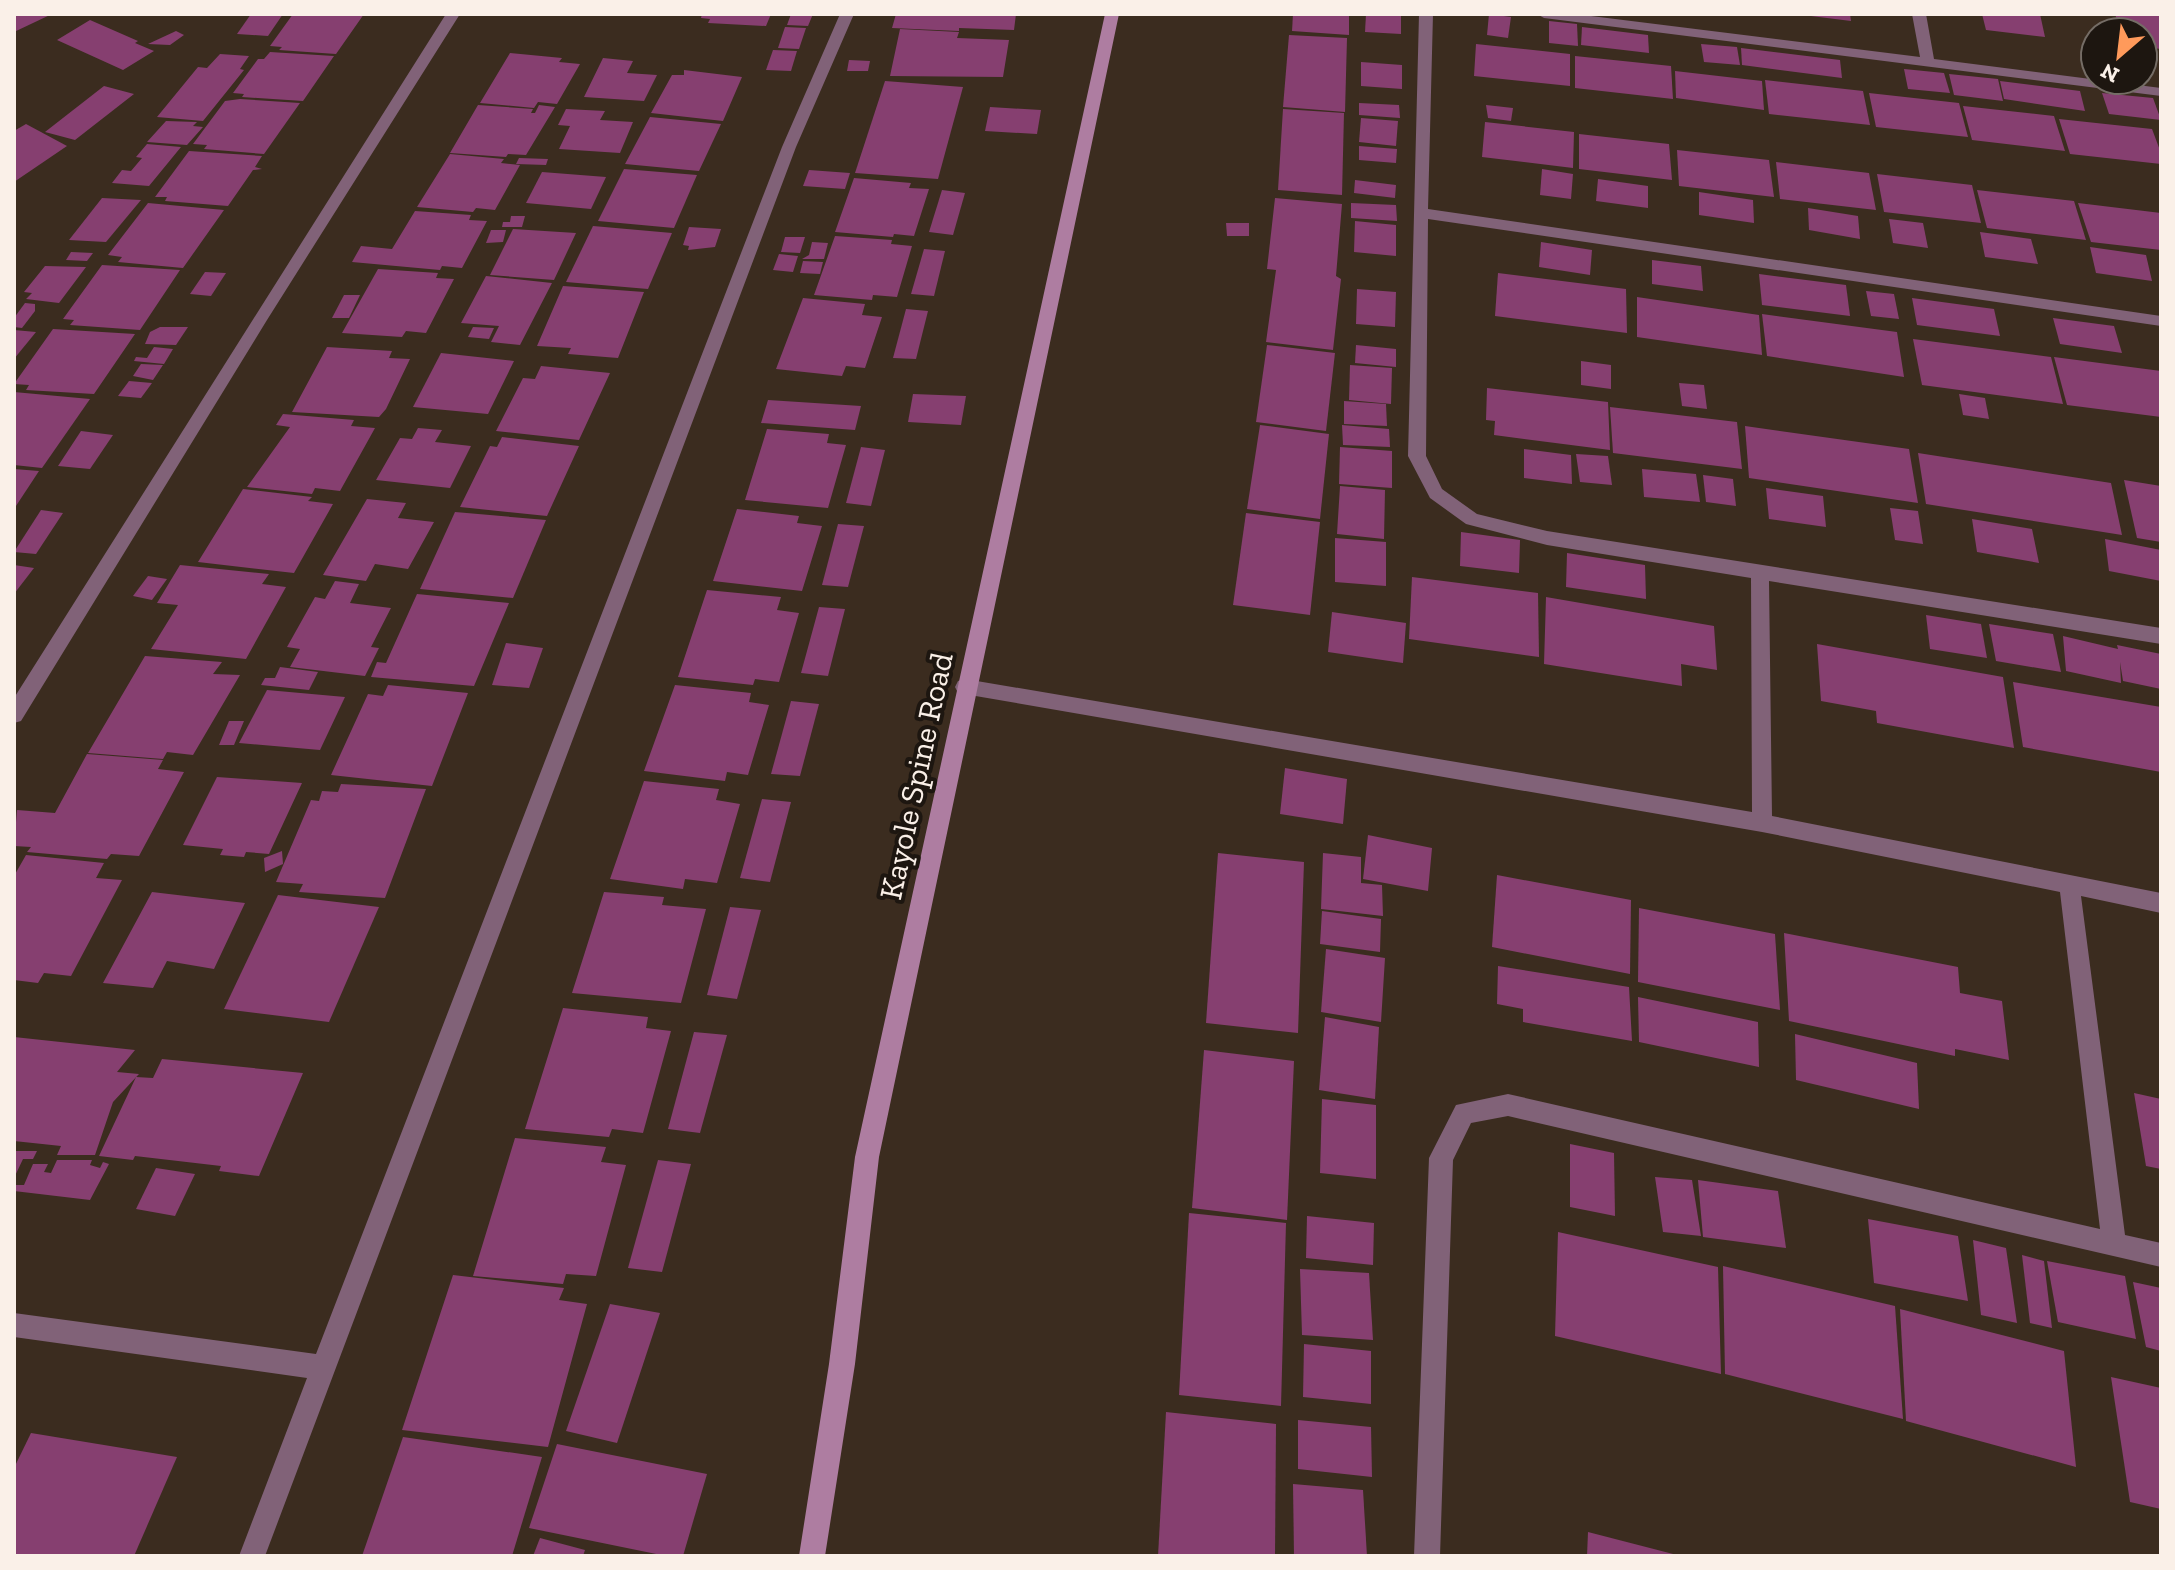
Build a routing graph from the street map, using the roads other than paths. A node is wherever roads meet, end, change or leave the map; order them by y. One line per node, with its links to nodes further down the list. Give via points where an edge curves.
1 (453, 14): 14 (street)
2 (847, 14): 21 (street, via 789,147)
3 (1112, 14): 13 (main road, Kayole Spine Road)
4 (1426, 14): 9 (street)
5 (1544, 14): 7 (street)
6 (1919, 14): 7 (street)
7 (1928, 64): 8 (street)
8 (2161, 92)
9 (1420, 213): 10 (street); 11 (street, via 1417,456 1436,493 1472,519 1547,538)
10 (2161, 321)
11 (1760, 573): 12 (street); 15 (street)
12 (2161, 636)
13 (965, 687): 15 (street); 23 (main road, Kayole Spine Road, via 867,1157)
14 (14, 715)
15 (1762, 823): 16 (street)
16 (2069, 884): 17 (street); 18 (street)
17 (2161, 903)
18 (2114, 1244): 19 (street); 24 (street, via 1508,1105 1464,1113 1441,1158)
19 (2161, 1255)
20 (14, 1325): 21 (street)
21 (323, 1368): 22 (street)
22 (252, 1556)
23 (812, 1556)
24 (1427, 1556)

